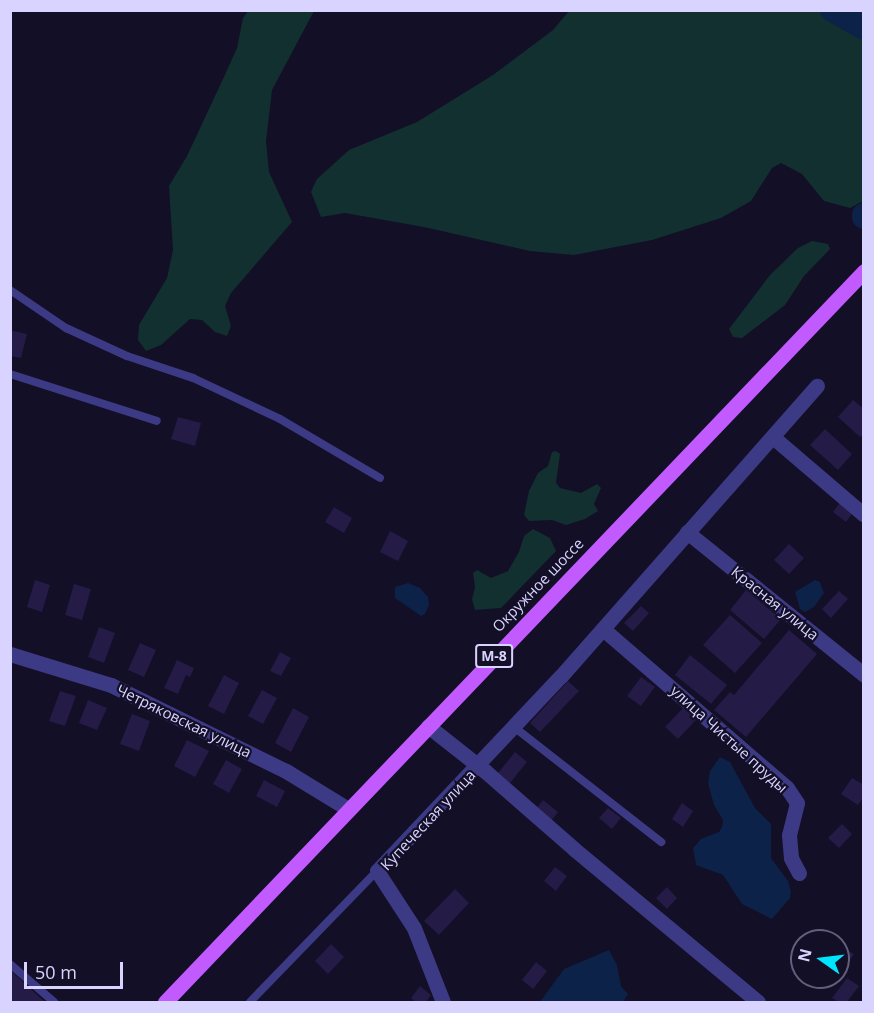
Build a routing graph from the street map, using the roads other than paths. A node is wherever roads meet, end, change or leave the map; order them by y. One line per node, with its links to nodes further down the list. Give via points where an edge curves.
1 (864, 271): 13 (main road, Окружное шоссе / М-8)
2 (10, 290): 7 (lane, via 66,328 127,356 193,378 258,409)
3 (10, 374): 5 (lane)
4 (818, 386): 6 (street, Купеческая улица)
5 (157, 421)
6 (774, 438): 8 (street); 9 (street, Купеческая улица)
7 (380, 478)
8 (864, 515)
9 (687, 532): 10 (street, Купеческая улица); 12 (street, Красная улица)
10 (603, 628): 14 (street, Купеческая улица); 19 (street, улица Чистые пруды, via 787,788 796,802 789,835 791,858)
11 (10, 654): 16 (street, Четряковская улица, via 111,686 286,771)
12 (864, 675)
13 (428, 726): 15 (street); 16 (main road, Окружное шоссе / М-8)
14 (514, 727): 15 (street, Купеческая улица); 17 (lane)
15 (478, 765): 18 (street, Купеческая улица); 25 (street)
16 (348, 809): 22 (main road, Окружное шоссе / М-8)
17 (661, 842)
18 (377, 871): 23 (lane); 24 (street, Купеческая улица, via 414,928)
19 (799, 873)
20 (10, 964): 21 (lane)
21 (54, 1002)
22 (165, 1002)
23 (250, 1002)
24 (442, 1002)
25 (758, 1002)

